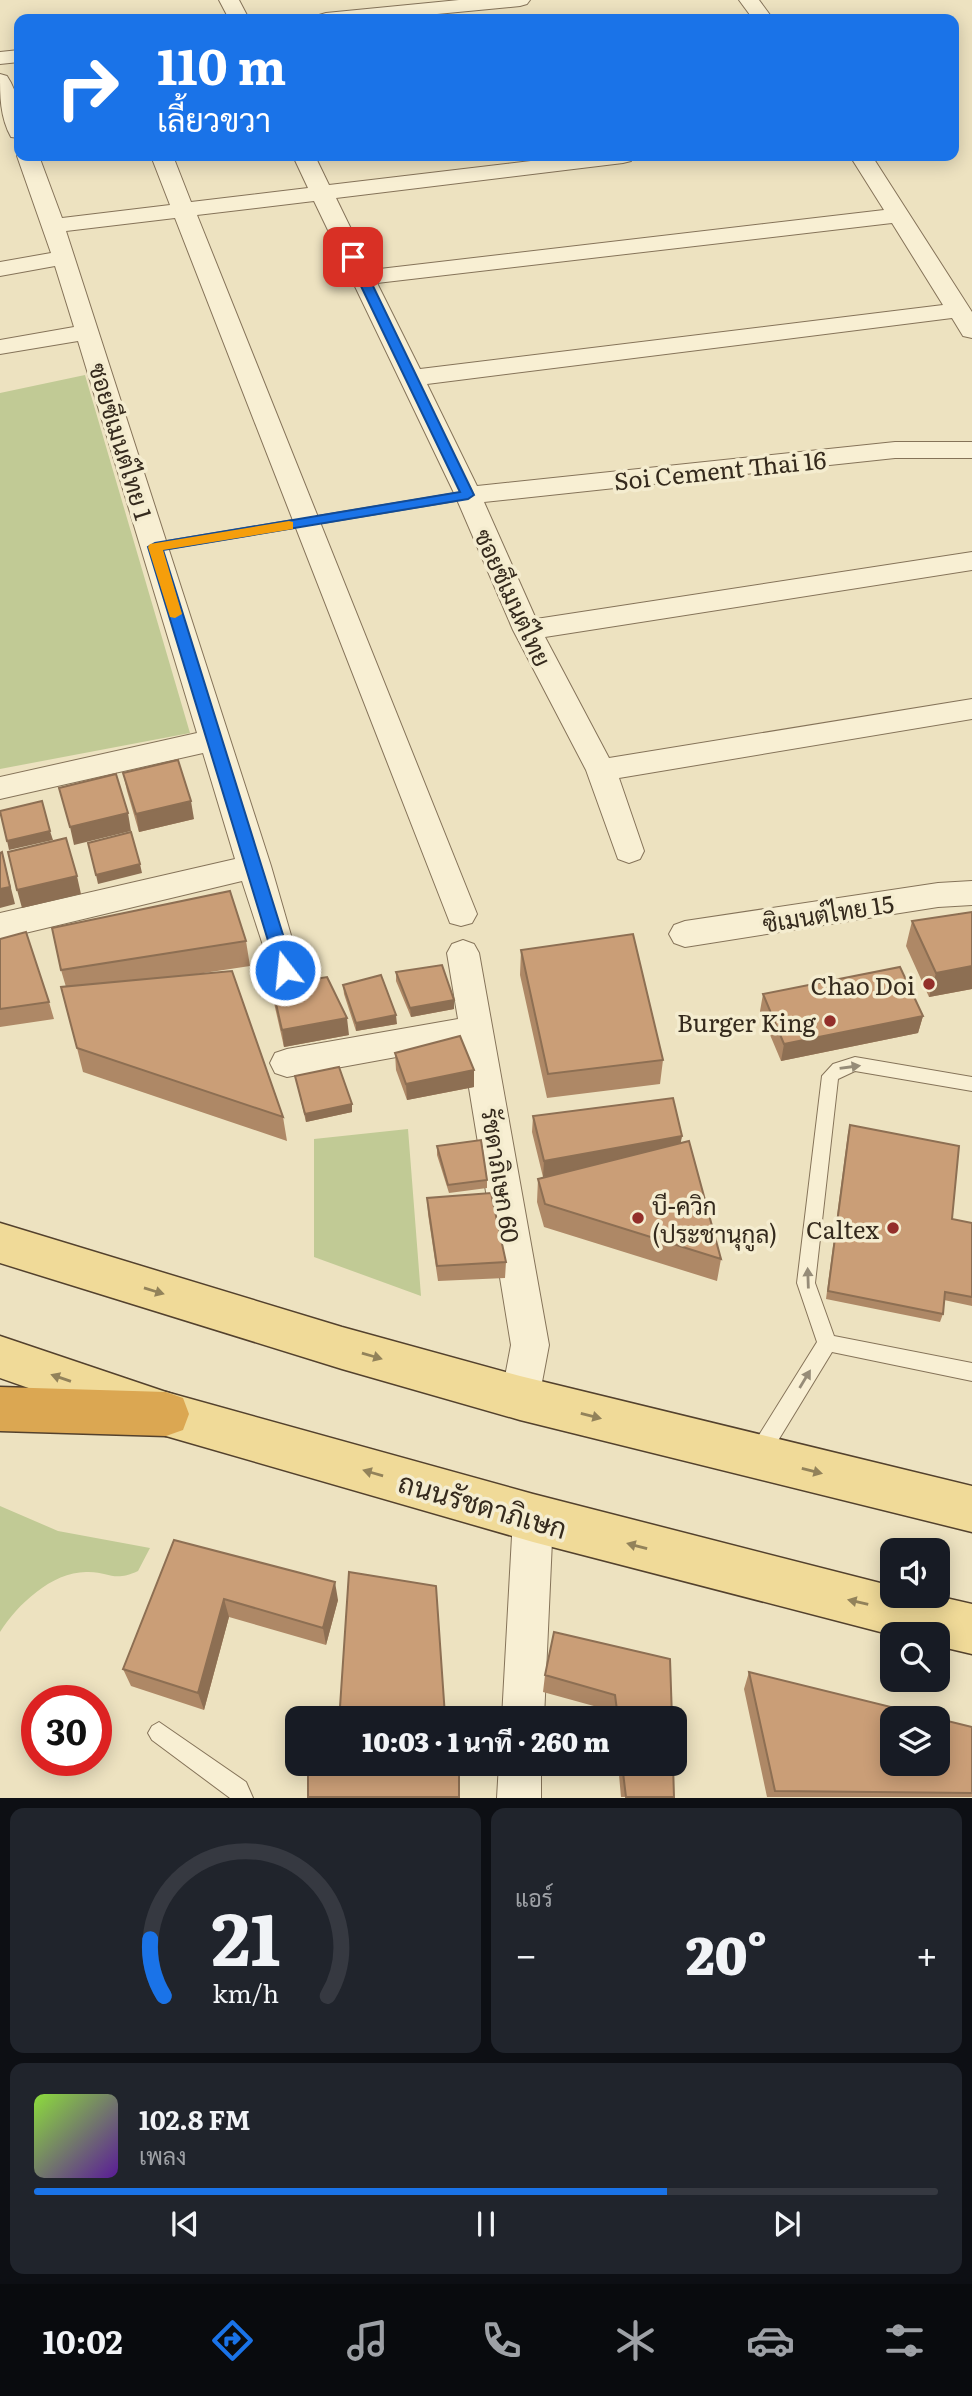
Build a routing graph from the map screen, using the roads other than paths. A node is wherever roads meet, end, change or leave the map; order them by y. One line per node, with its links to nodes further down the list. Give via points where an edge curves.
1 (520, 0): 2 (street)
2 (377, 14)
3 (0, 80): 4 (street)
4 (14, 118)
5 (30, 161): 13 (street, ซอยซีเมนต์ไทย 1)
6 (164, 161): 11 (street)
7 (306, 161): 10 (street, ซอยซีเมนต์ไทย)
8 (582, 161): 10 (street)
9 (864, 161): 12 (street)
10 (322, 193): 11 (street); 16 (street, ซอยซีเมนต์ไทย)
11 (184, 210): 13 (street); 24 (street)
12 (899, 215): 16 (street); 17 (street)
13 (54, 226): 14 (street, ซอยซีเมนต์ไทย 1)
14 (64, 257): 15 (street); 19 (street, ซอยซีเมนต์ไทย 1)
15 (0, 269)
16 (363, 278): 21 (street, ซอยซีเมนต์ไทย)
17 (958, 310): 18 (street); 21 (street)
18 (972, 331)
19 (88, 332): 20 (street); 25 (street, ซอยซีเมนต์ไทย 1)
20 (0, 347)
21 (411, 378): 23 (street, ซอยซีเมนต์ไทย)
22 (972, 450): 23 (street, Soi Cement Thai 16, via 895,450)
23 (468, 495): 24 (lane); 27 (street, ซอยซีเมนต์ไทย)
24 (307, 522): 25 (lane); 35 (street)
25 (155, 547): 29 (street, ซอยซีเมนต์ไทย 1)
26 (972, 561): 27 (street)
27 (527, 630): 30 (street, ซอยซีเมนต์ไทย)
28 (972, 709): 30 (street)
29 (213, 740): 31 (street); 33 (street, ซอยซีเมนต์ไทย 1)
30 (601, 770): 32 (street, ซอยซีเมนต์ไทย)
31 (0, 788)
32 (629, 850)
33 (255, 866): 36 (street); 39 (street, ซอยซีเมนต์ไทย 1)
34 (972, 893): 37 (street, ซิเมนต์ไทย 15)
35 (461, 915)
36 (0, 926)
37 (685, 934)
38 (463, 953): 40 (street, รัชดาภิเษก 60)
39 (285, 970)
40 (478, 1029): 41 (street); 49 (street, รัชดาภิเษก 60, via 530,1345)
41 (287, 1063)
42 (972, 1084): 46 (lane, one-way to 42, via 806,1283 830,1076 855,1064)
43 (0, 1221): 45 (main road)
44 (0, 1243): 45 (main road)
45 (89, 1271): 49 (main road, one-way to 49)
46 (827, 1343): 48 (lane); 52 (lane, one-way to 46)
47 (0, 1357): 51 (main road, ถนนรัชดาภิเษก, one-way to 47)
48 (972, 1372)
49 (520, 1398): 52 (main road, one-way to 52)
50 (0, 1409): 51 (highway)
51 (166, 1414): 54 (main road, ถนนรัชดาภิเษก, one-way to 51)
52 (757, 1457): 53 (main road, one-way to 53)
53 (972, 1509)
54 (533, 1518): 55 (main road, ถนนรัชดาภิเษก, one-way to 54); 56 (street)
55 (972, 1629)
56 (524, 1706)
57 (159, 1733): 59 (lane)
58 (520, 1776): 60 (street)
59 (242, 1797)
60 (519, 1797)

